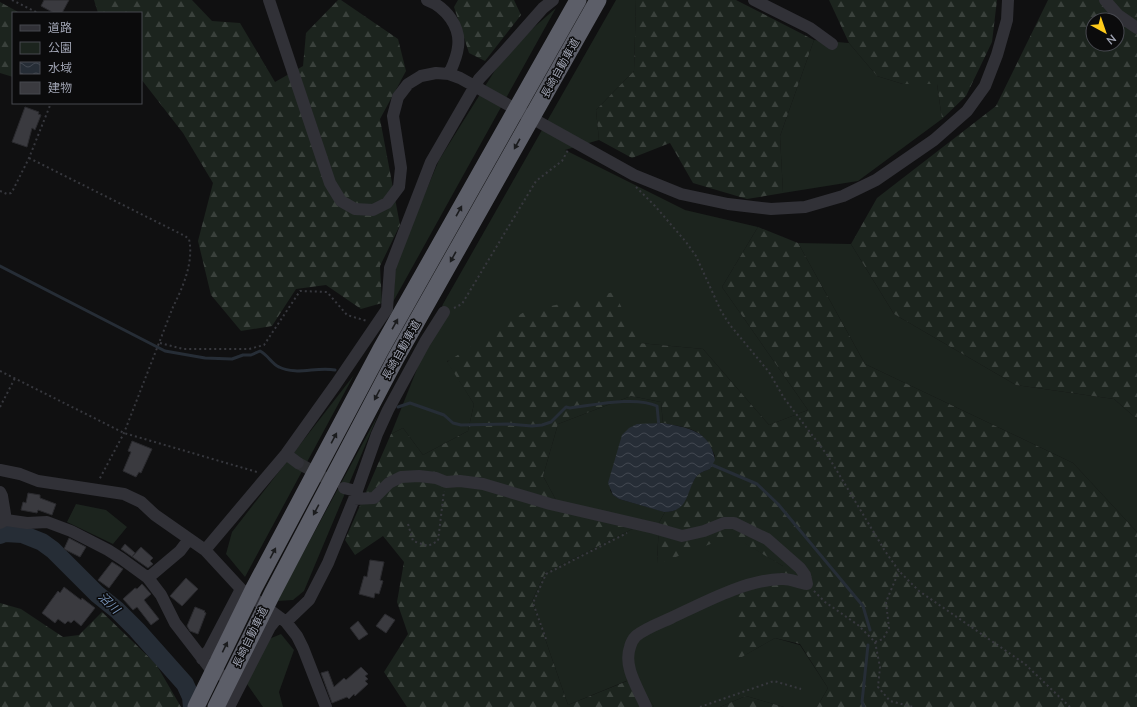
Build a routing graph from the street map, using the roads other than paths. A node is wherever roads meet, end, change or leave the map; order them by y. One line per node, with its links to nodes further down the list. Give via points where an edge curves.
1 (269, 0): 11 (street, via 330,183 341,201 355,209 374,210 386,203 399,187 401,168 393,116 398,97 408,84 421,76)
2 (427, 0): 11 (street, via 442,7 456,29 459,46)
3 (553, 0): 12 (street, via 478,79)
4 (578, 0): 23 (highway, 長崎自動車道, one-way to 4)
5 (598, 0): 28 (highway, 長崎自動車道, one-way to 28, via 396,358 272,594)
6 (754, 0): 10 (street, via 810,28)
7 (1008, 0): 12 (street, via 1007,20 998,55 985,86 967,111 934,140 876,180 843,196 805,207 764,208 680,194 634,175)
8 (1105, 0): 9 (street, via 1118,15)
9 (1137, 28)
10 (832, 44)
11 (449, 74): 12 (street)
12 (478, 88): 14 (street, via 431,162 390,268 386,309)
13 (444, 312): 18 (street, via 388,410)
14 (286, 454): 15 (street); 21 (street)
15 (298, 463)
16 (0, 470): 20 (street, via 38,481 124,494 141,502)
17 (0, 492): 19 (street)
18 (352, 493): 24 (street, via 328,563 309,600); 31 (street, via 374,498 389,483 401,477 418,476 446,482 483,484 550,504 682,536 724,523 734,523 767,539 800,568 807,584 784,579 756,583 699,605 635,637 627,659)
19 (3, 522): 22 (street, via 47,522 71,531 108,550)
20 (189, 539): 21 (street); 22 (street)
21 (205, 550): 23 (street)
22 (148, 578): 25 (street, via 161,595 175,623)
23 (248, 588): 24 (street); 25 (street); 27 (highway, 長崎自動車道, one-way to 23)
24 (282, 620): 26 (street, via 270,627); 30 (street, via 297,636)
25 (202, 659): 26 (street, via 209,667)
26 (239, 686): 29 (street)
27 (196, 707)
28 (216, 707)
29 (229, 707)
30 (326, 707)
31 (646, 707)

